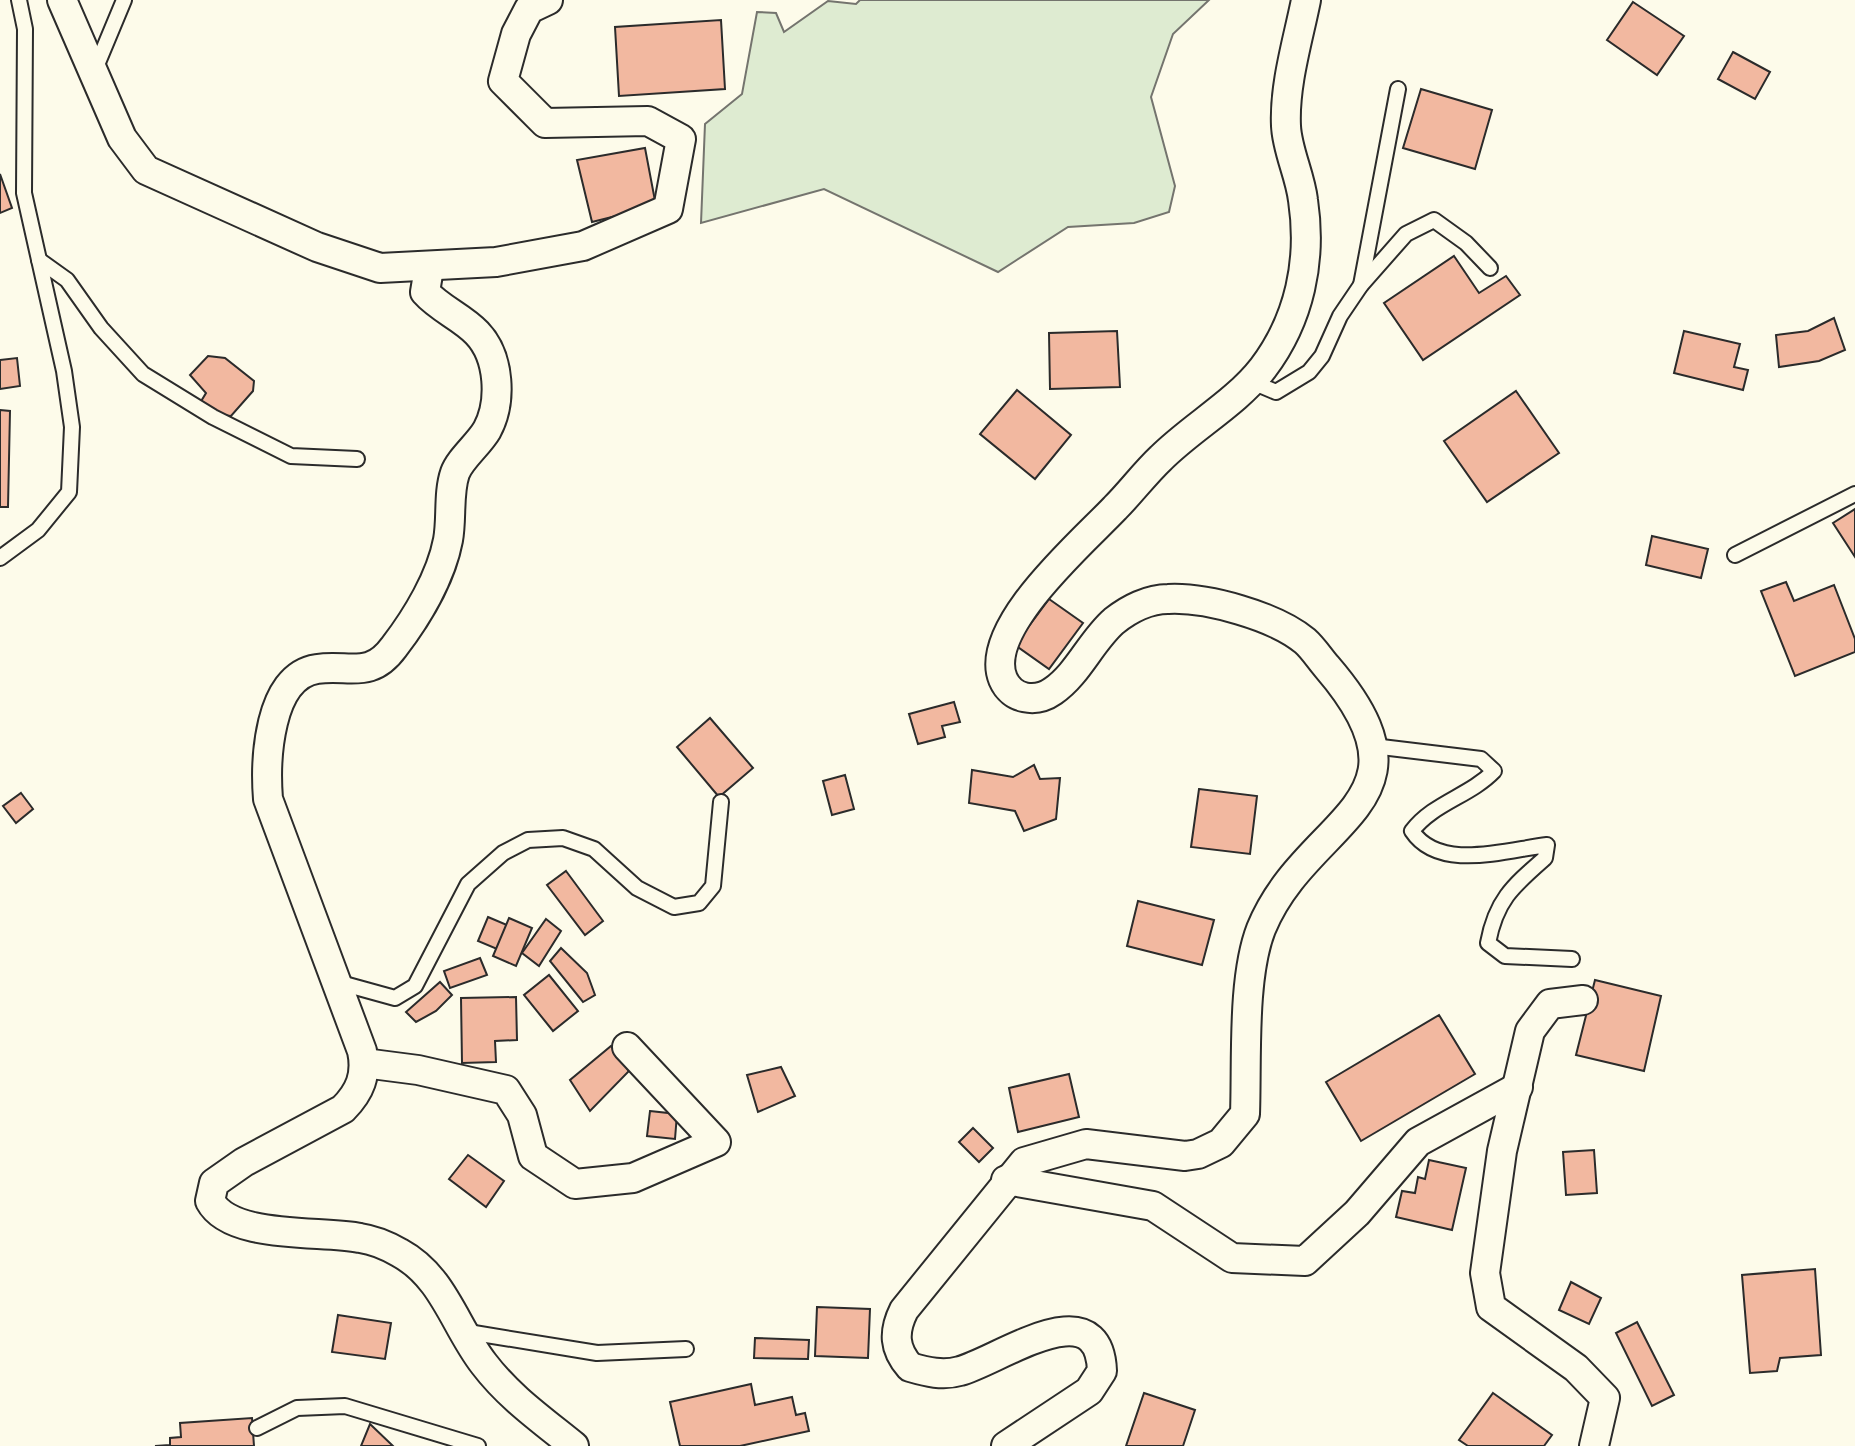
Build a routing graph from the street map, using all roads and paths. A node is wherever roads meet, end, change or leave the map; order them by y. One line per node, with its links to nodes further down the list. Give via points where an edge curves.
1 (19, 0): 8 (lane, via 25,29 24,193)
2 (62, 0): 6 (street)
3 (124, 0): 6 (lane)
4 (1306, 0): 12 (street, via 1286,126 1303,199 1308,263 1285,336)
5 (538, 4): 9 (street, via 516,34 503,81 545,123 648,121 681,139 668,209 583,246)
6 (93, 72): 9 (street, via 122,138 146,170 317,247 380,268)
7 (1398, 89): 11 (lane)
8 (39, 260): 13 (lane, via 67,280 143,374 291,456); 16 (lane, via 72,427 69,492 38,530)
9 (429, 268): 20 (street, via 425,292 478,334 495,371 498,407 475,450 455,472 449,537 439,570 394,648 363,669 318,669 294,680 280,702 265,762 268,799)
10 (1490, 268): 11 (lane, via 1434,220 1406,234)
11 (1361, 285): 12 (lane, via 1309,372 1276,392)
12 (1250, 381): 17 (street, via 1161,457 1055,568 1012,626 1001,661 1003,679 1016,695 1048,695 1123,614 1154,601 1200,601 1256,617 1304,641 1361,710)
13 (357, 459)
14 (1855, 494): 15 (lane)
15 (1735, 555)
16 (0, 558)
17 (1373, 746): 19 (lane, via 1481,759 1494,771 1480,785 1423,816 1412,831 1420,843 1450,856 1547,845 1545,858 1493,912 1488,943 1505,956); 25 (street, via 1372,785 1293,877 1263,925 1250,969 1245,1114 1235,1130 1210,1149 1185,1156 1086,1144 1024,1162)
18 (721, 802): 20 (lane, via 713,886 699,903 674,907 637,888 594,849 563,838 528,840 503,853 468,884 415,986 395,998)
19 (1572, 959)
20 (336, 982): 23 (street)
21 (1583, 1000): 24 (street, via 1550,1004 1530,1031)
22 (627, 1047): 23 (street, via 716,1142 633,1178 575,1184 533,1156 522,1115 506,1090)
23 (364, 1063): 26 (street, via 361,1085 343,1109 244,1162 214,1183 210,1201 222,1216 261,1229 359,1237 403,1254 440,1289)
24 (1518, 1087): 25 (street, via 1418,1142 1357,1213 1305,1261 1232,1258 1153,1206); 32 (street, via 1492,1206 1485,1273 1491,1307 1576,1368 1605,1398)
25 (1006, 1180): 31 (street, via 904,1310 896,1334 897,1347 910,1367 946,1373 1062,1330 1091,1340 1102,1371 1089,1391)
26 (462, 1330): 27 (lane, via 597,1353); 30 (street, via 516,1400)
27 (686, 1349)
28 (257, 1428): 29 (lane, via 297,1408 345,1406)
29 (478, 1446)
30 (574, 1446)
31 (1006, 1446)
32 (1594, 1446)

